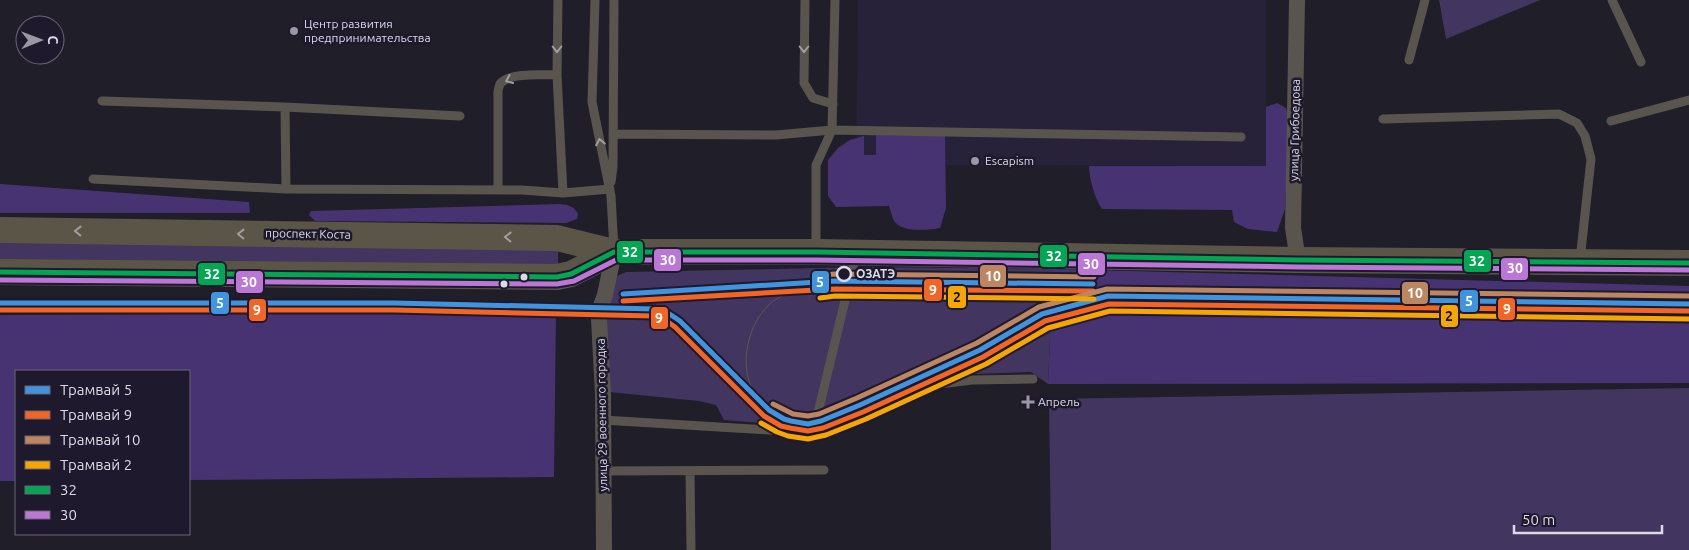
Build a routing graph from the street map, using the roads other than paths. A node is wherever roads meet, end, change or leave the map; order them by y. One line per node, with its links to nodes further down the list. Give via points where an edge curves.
1 (558, 0): 11 (lane, one-way to 11)
2 (594, 0): 24 (lane, one-way to 2, via 592,102)
3 (614, 0): 20 (lane)
4 (804, 0): 14 (lane, one-way to 14, via 804,84 813,98)
5 (835, 0): 14 (lane)
6 (1297, 0): 31 (street, улица Грибоедова, via 1293,228)
7 (1425, 0): 9 (lane)
8 (1612, 0): 10 (lane)
9 (1409, 60)
10 (1641, 62)
11 (557, 75): 25 (lane, one-way to 25, via 515,77 500,84); 26 (lane)
12 (1689, 100): 18 (lane)
13 (102, 102): 15 (lane)
14 (833, 104): 19 (lane)
15 (285, 108): 16 (lane); 23 (lane)
16 (460, 116)
17 (1383, 119): 32 (lane, via 1559,114 1577,123 1585,136 1591,159)
18 (1611, 121)
19 (832, 130): 20 (lane, via 776,135); 21 (lane); 29 (lane, via 816,165)
20 (613, 134): 24 (lane)
21 (1241, 137)
22 (93, 179): 23 (lane)
23 (286, 188): 25 (lane)
24 (610, 189): 26 (lane); 28 (lane)
25 (498, 190): 26 (lane)
26 (563, 193)
27 (0, 230): 28 (main road, проспект Коста, one-way to 27, via 557,238)
28 (614, 252): 29 (main road, проспект Коста); 34 (main road, проспект Коста, via 557,277); 36 (street, улица 29 военного городка, via 599,319)
29 (816, 252): 30 (main road, проспект Коста)
30 (856, 252): 31 (main road, проспект Коста); 37 (lane)
31 (1298, 260): 32 (main road, проспект Коста)
32 (1579, 262): 33 (main road, проспект Коста)
33 (1689, 263)
34 (0, 272)
35 (1033, 379): 37 (lane, via 972,380 907,388 863,411)
36 (603, 420): 37 (lane, via 784,431); 39 (street, улица 29 военного городка)
37 (814, 429)
38 (824, 470): 40 (lane)
39 (604, 471): 40 (lane); 41 (street, улица 29 военного городка)
40 (690, 471): 42 (lane)
41 (604, 550)
42 (690, 550)

